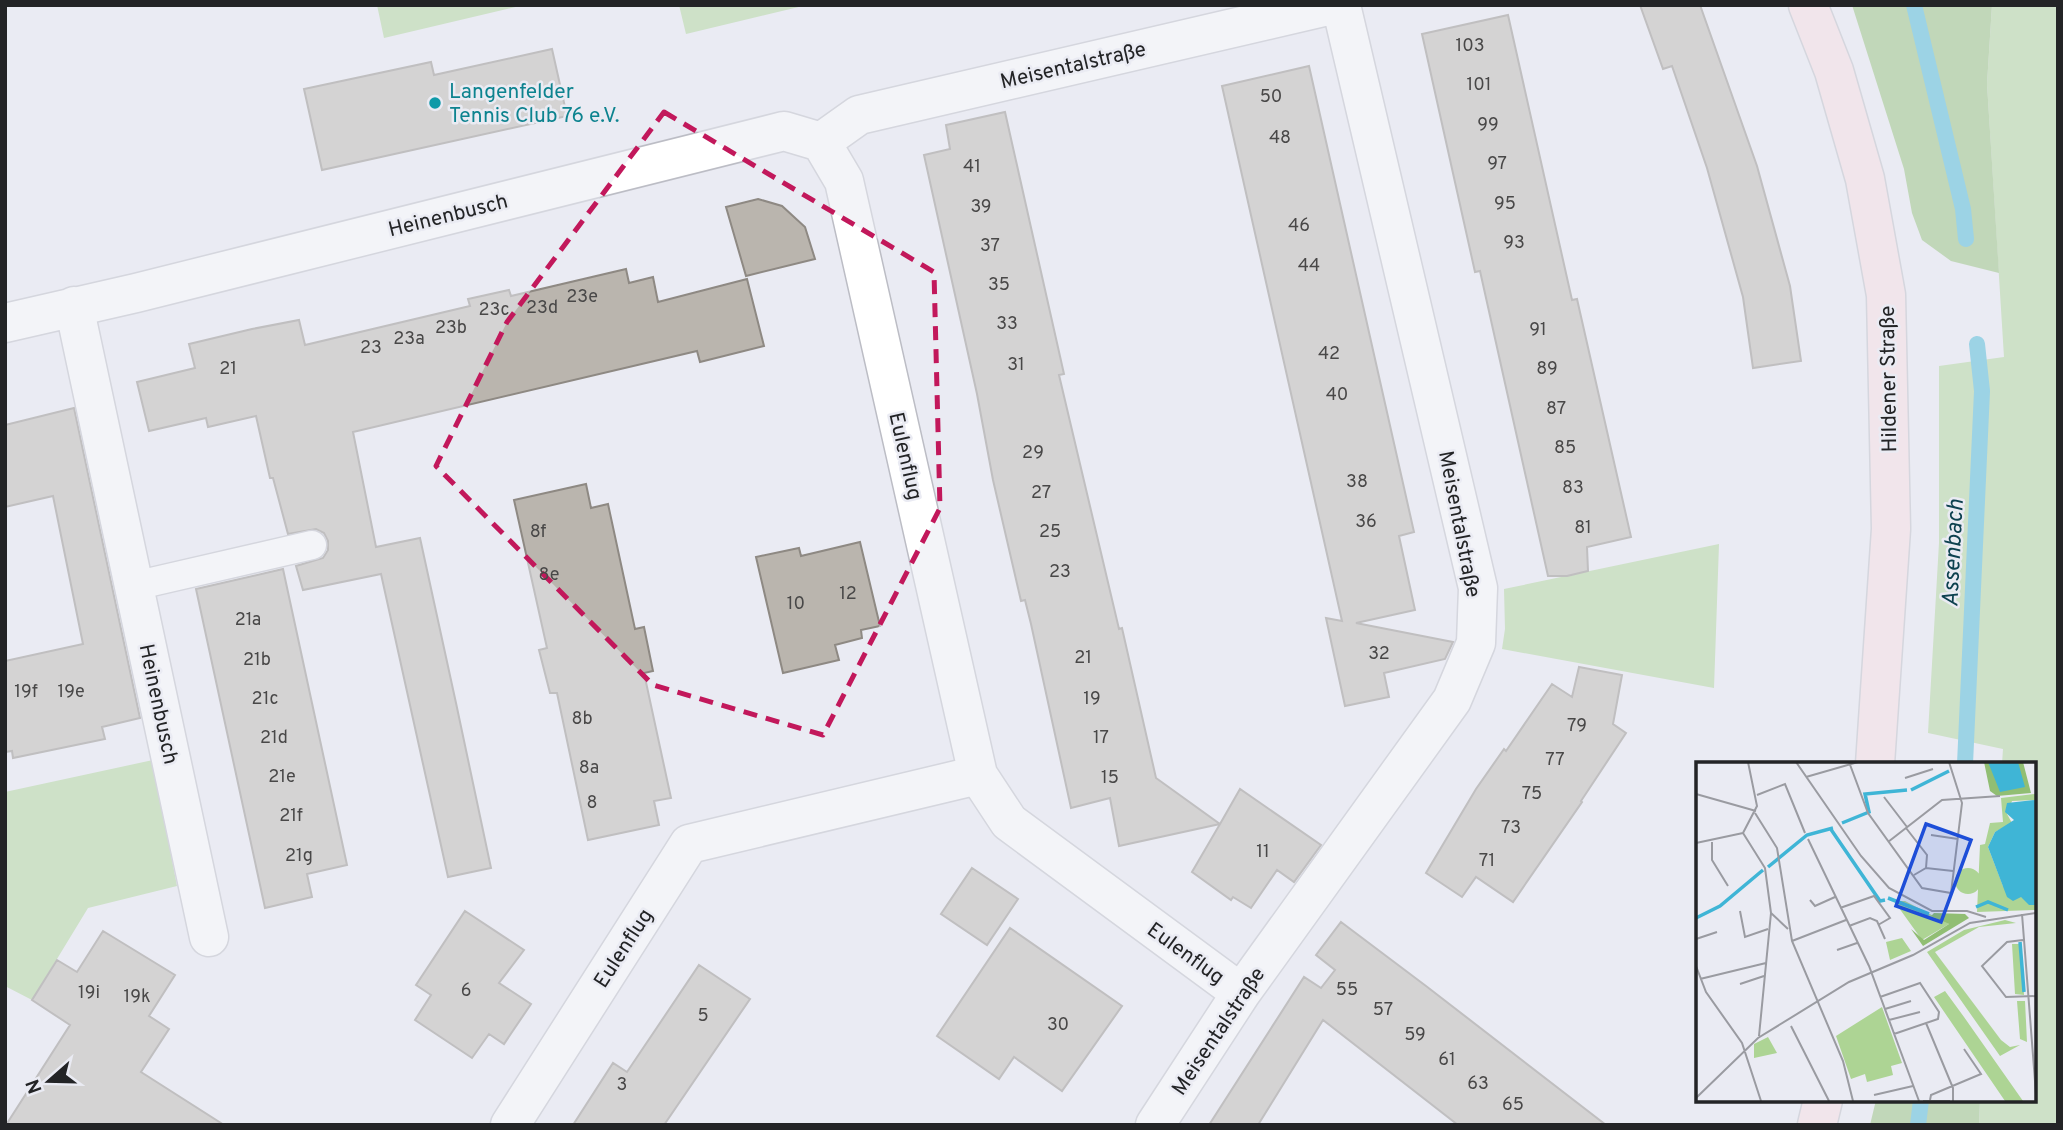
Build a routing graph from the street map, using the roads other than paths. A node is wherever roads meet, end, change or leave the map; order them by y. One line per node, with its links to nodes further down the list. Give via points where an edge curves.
1 (1332, 5): 4 (street, Meisentalstraße, via 859,115)
2 (1341, 5): 12 (street, Meisentalstraße, via 1478,588 1476,643 1452,700)
3 (1808, 5): 9 (main road, Hildener Straße, via 1834,71 1865,179 1886,295 1891,529)
4 (821, 142): 5 (street, Heinenbusch, via 783,131); 10 (street, Eulenflug, via 844,181)
5 (74, 306): 6 (street, Heinenbusch); 8 (street, Heinenbusch)
6 (5, 323)
7 (312, 545): 8 (lane)
8 (134, 586): 11 (street, Heinenbusch)
9 (1875, 762)
10 (978, 775): 12 (street, Eulenflug, via 1009,822); 14 (street, Eulenflug, via 689,844)
11 (209, 937)
12 (1241, 993): 15 (street, Meisentalstraße)
13 (1823, 1102): 16 (main road)
14 (510, 1125)
15 (1156, 1125)
16 (1817, 1125)

